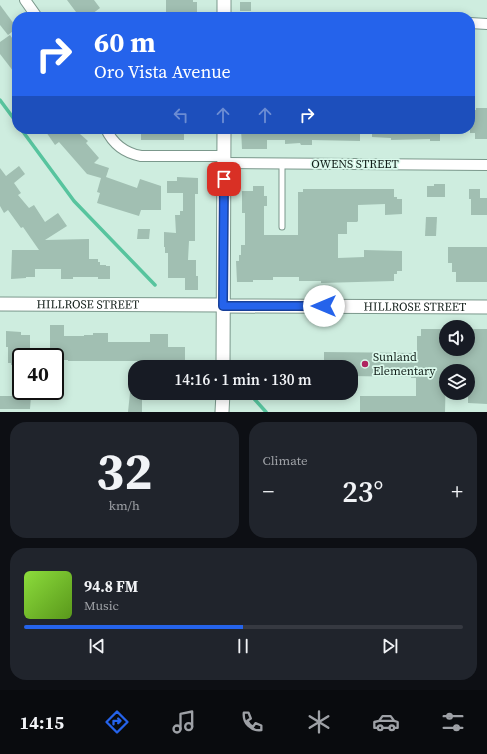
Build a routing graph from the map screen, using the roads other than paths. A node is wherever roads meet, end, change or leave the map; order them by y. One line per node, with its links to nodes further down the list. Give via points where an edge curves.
1 (25, 0): 3 (street)
2 (224, 0): 4 (street)
3 (33, 12)
4 (224, 12)
5 (475, 24): 6 (street)
6 (487, 24)
7 (109, 134): 9 (street, OWENS STREET, via 117,145 134,155)
8 (224, 134): 9 (street)
9 (224, 160): 10 (street, OWENS STREET); 14 (street)
10 (282, 164): 11 (street, OWENS STREET); 12 (lane)
11 (487, 165)
12 (282, 227)
13 (0, 304): 14 (street, HILLROSE STREET)
14 (223, 305): 15 (street, HILLROSE STREET); 16 (street)
15 (487, 307)
16 (223, 360)
17 (223, 400): 18 (street)
18 (222, 412)

